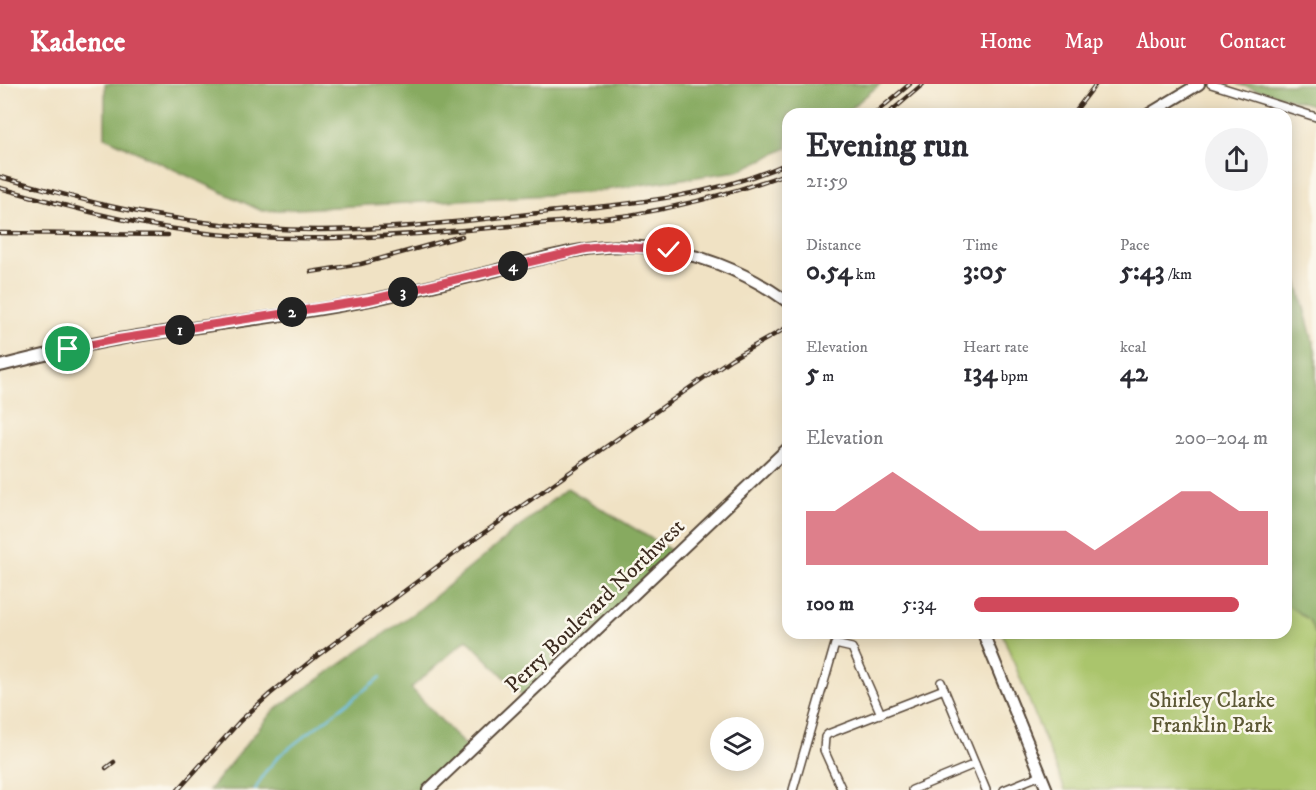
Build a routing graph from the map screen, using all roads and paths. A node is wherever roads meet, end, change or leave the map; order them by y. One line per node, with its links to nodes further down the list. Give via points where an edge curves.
1 (1199, 84): 3 (street)
2 (1211, 84): 4 (street)
3 (1159, 108)
4 (1287, 108)
5 (1292, 109): 6 (street)
6 (1316, 117)
7 (782, 298): 8 (street, via 732,269 697,257 669,250 613,246 585,249 369,300 118,339)
8 (0, 366)
9 (782, 454): 17 (street, Perry Boulevard Northwest)
10 (985, 639): 16 (street)
11 (881, 714): 12 (street, via 852,648 834,644); 13 (street, via 828,734); 14 (street, via 942,686)
12 (808, 736): 13 (street); 18 (street)
13 (824, 741): 19 (street, via 824,750)
14 (975, 764): 20 (street); 21 (street)
15 (1027, 781): 16 (street); 22 (street); 23 (street)
16 (1043, 785)
17 (428, 790)
18 (793, 790)
19 (842, 790)
20 (912, 790)
21 (986, 790)
22 (1004, 790)
23 (1016, 790)

